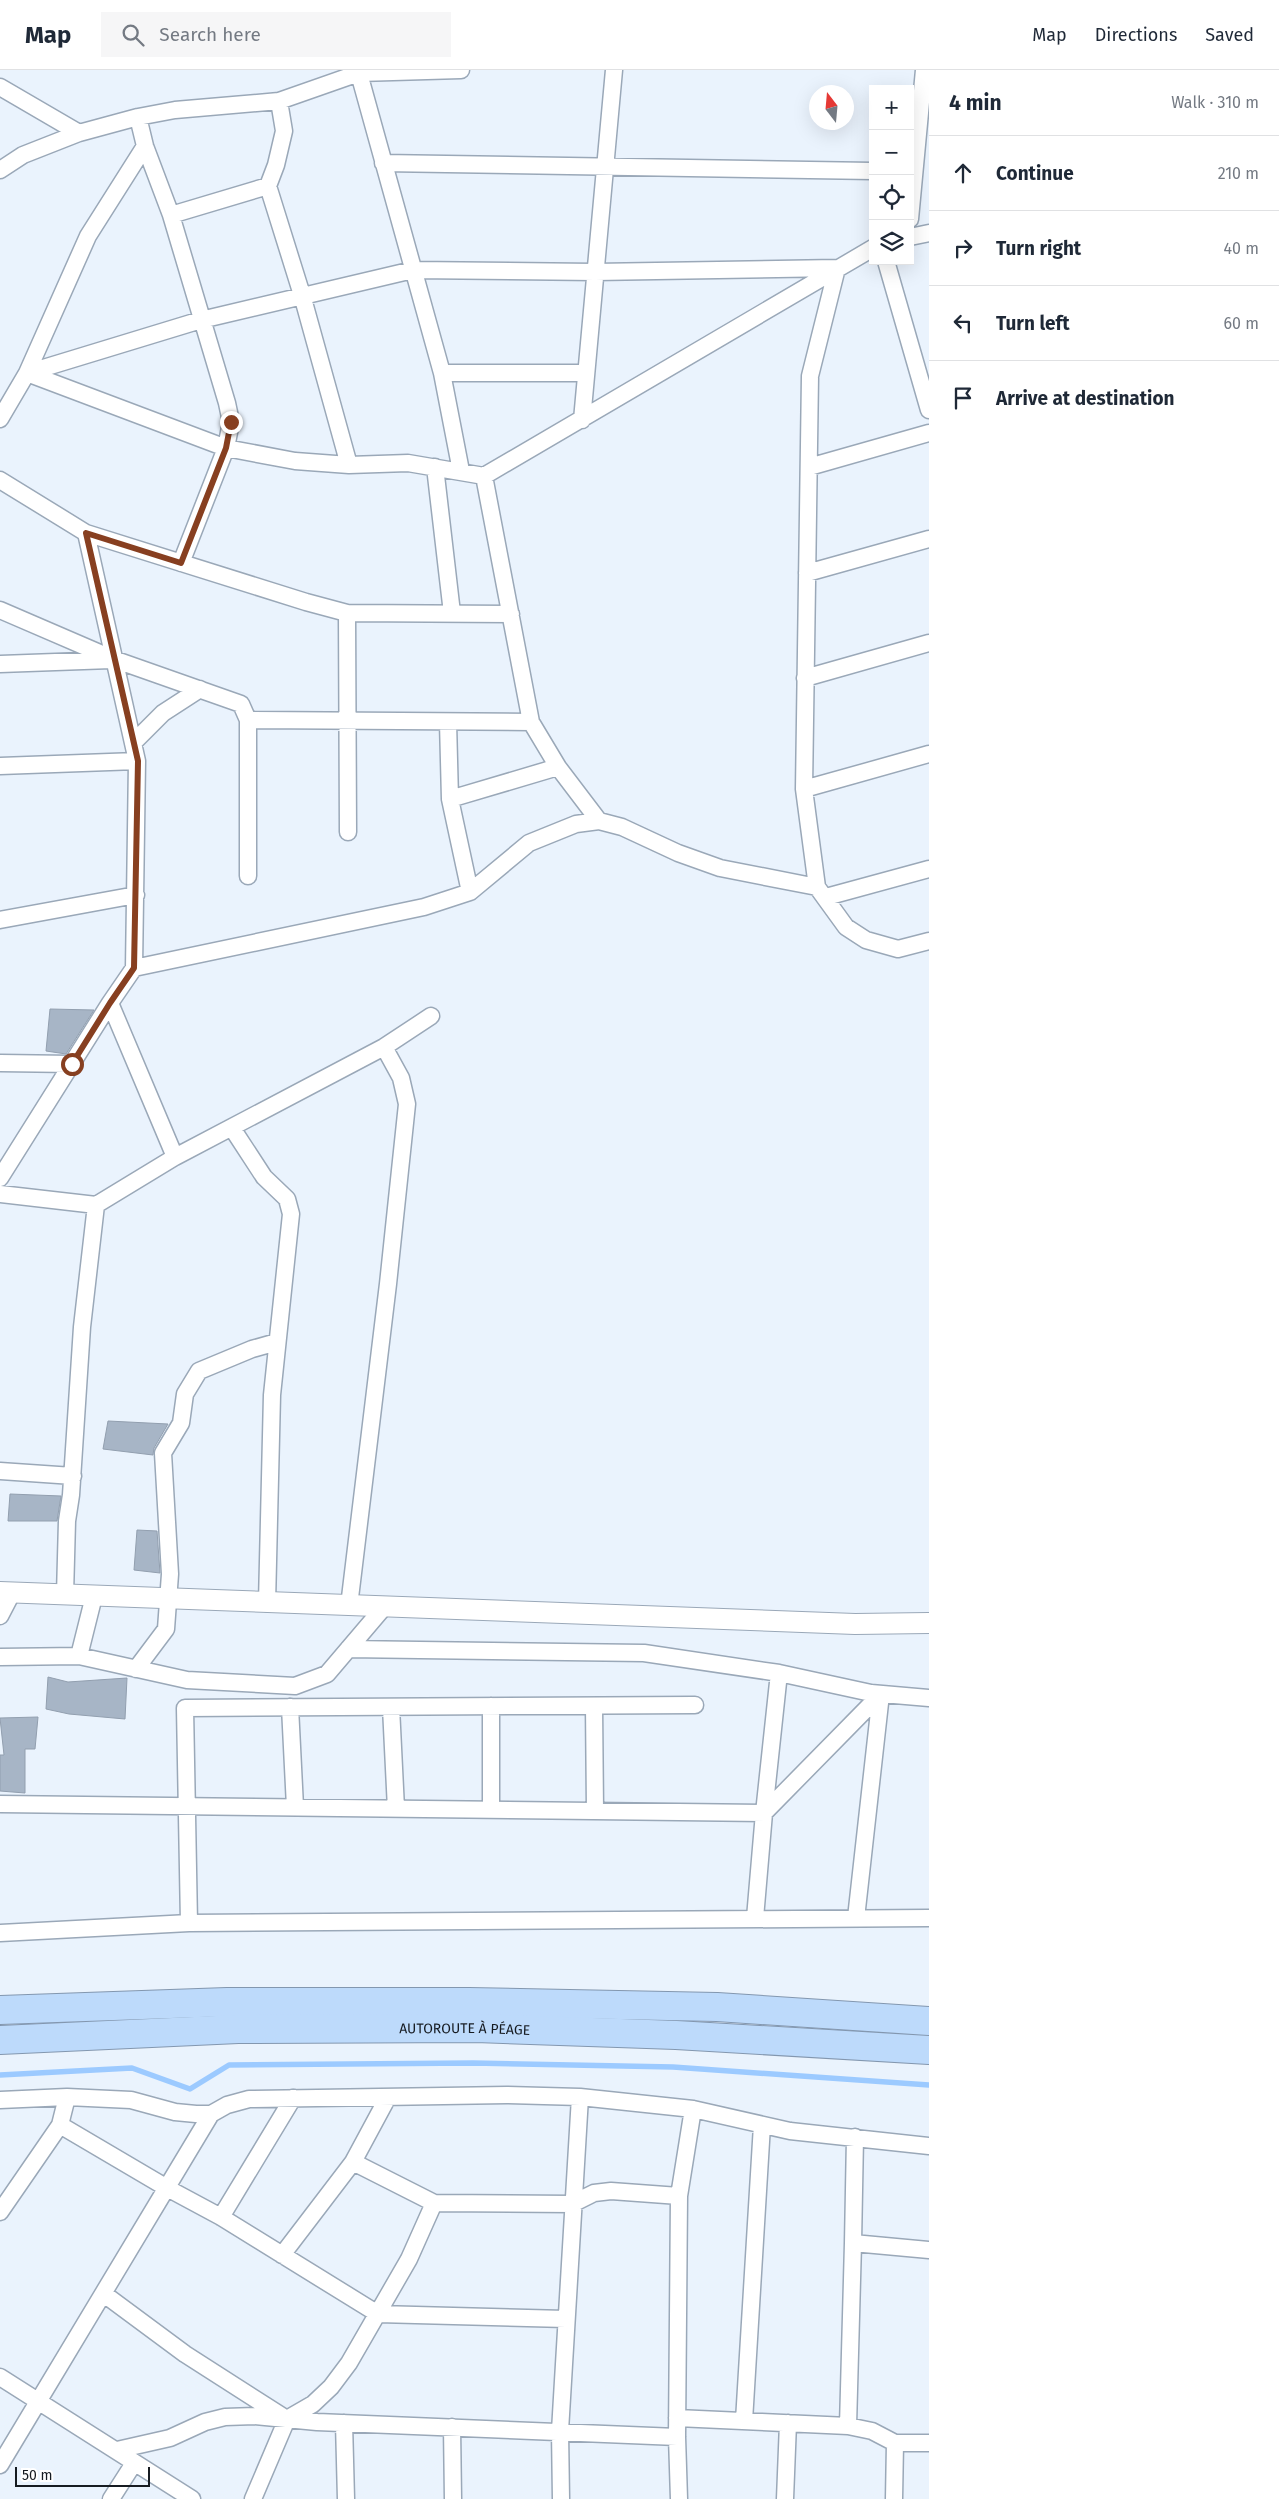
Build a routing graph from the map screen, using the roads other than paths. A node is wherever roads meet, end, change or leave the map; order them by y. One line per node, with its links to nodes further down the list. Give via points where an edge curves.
1 (461, 70): 4 (street)
2 (614, 70): 12 (street)
3 (924, 70): 10 (street)
4 (358, 71): 6 (street); 11 (street)
5 (0, 87): 8 (street)
6 (279, 102): 7 (street, via 174,110); 15 (street, via 284,131)
7 (138, 117): 8 (street); 9 (street)
8 (79, 134): 13 (street, via 23,155)
9 (145, 146): 16 (street); 26 (street, via 88,236)
10 (914, 155)
11 (383, 163): 12 (street); 22 (street)
12 (604, 167): 14 (street); 23 (street)
13 (0, 170)
14 (869, 171)
15 (268, 186): 16 (street); 24 (street)
16 (171, 214): 25 (street)
17 (929, 233): 18 (street)
18 (914, 236)
19 (869, 250): 21 (street)
20 (887, 265): 29 (street)
21 (838, 268): 23 (street); 31 (street); 36 (street, via 810,376)
22 (413, 270): 23 (street); 24 (street); 27 (street)
23 (595, 272): 28 (street)
24 (302, 295): 25 (street); 34 (street)
25 (201, 320): 26 (street); 33 (street, via 231,422)
26 (27, 372): 30 (street); 33 (street)
27 (442, 373): 28 (street); 37 (street)
28 (586, 373): 31 (street)
29 (929, 410)
30 (0, 419)
31 (582, 420): 38 (street)
32 (929, 433): 36 (street)
33 (226, 448): 34 (street, via 295,461); 42 (street)
34 (349, 465): 35 (street, via 408,462)
35 (435, 467): 37 (street); 46 (street)
36 (809, 467): 43 (street)
37 (461, 472): 38 (street)
38 (484, 476): 47 (street)
39 (0, 480): 40 (street)
40 (86, 533): 42 (street); 49 (street)
41 (929, 539): 43 (street)
42 (181, 563): 45 (street)
43 (807, 573): 51 (street)
44 (0, 610): 49 (street)
45 (347, 613): 46 (street); 54 (street)
46 (452, 613): 47 (street)
47 (511, 614): 56 (street)
48 (929, 643): 51 (street)
49 (116, 660): 50 (street); 52 (street); 57 (street)
50 (0, 664)
51 (805, 678): 62 (street)
52 (200, 689): 53 (street, via 240,704); 57 (street, via 164,713)
53 (248, 720): 54 (street); 67 (street)
54 (348, 720): 55 (street); 65 (street)
55 (448, 722): 56 (street); 63 (street)
56 (531, 722): 61 (street)
57 (133, 743): 59 (street)
58 (929, 754): 62 (street)
59 (138, 761): 60 (street); 70 (street)
60 (0, 766)
61 (558, 767): 63 (street); 64 (street)
62 (804, 789): 69 (street)
63 (450, 799): 68 (street)
64 (599, 821): 68 (street, via 576,824 528,843); 69 (street, via 622,827 720,868)
65 (348, 832)
66 (929, 869): 69 (street)
67 (248, 876)
68 (470, 892): 73 (street, via 424,907)
69 (822, 892): 72 (street, via 846,927 866,940 898,949)
70 (136, 895): 71 (street); 73 (street)
71 (0, 920)
72 (929, 941)
73 (134, 968): 74 (street)
74 (110, 1003): 78 (street); 80 (street)
75 (431, 1016): 76 (street)
76 (384, 1047): 79 (street); 92 (street, via 401,1078 407,1104)
77 (0, 1063): 78 (street)
78 (72, 1064): 81 (street)
79 (232, 1128): 80 (street); 84 (street, via 264,1177 287,1199 291,1214)
80 (176, 1158): 83 (street)
81 (0, 1178)
82 (0, 1194): 83 (street)
83 (96, 1205): 86 (street, via 82,1327)
84 (277, 1342): 90 (street, via 199,1371 185,1394 182,1423 163,1453 170,1574); 91 (street, via 272,1395)
85 (0, 1472): 86 (street)
86 (73, 1476): 88 (street)
87 (6, 1592): 88 (street); 94 (street)
88 (65, 1595): 89 (street)
89 (94, 1596): 90 (street); 97 (street)
90 (167, 1599): 91 (street); 99 (street, via 166,1629)
91 (267, 1603): 92 (street)
92 (348, 1606): 93 (street)
93 (384, 1607): 95 (street, via 856,1624); 96 (street)
94 (0, 1616)
95 (929, 1623)
96 (348, 1649): 99 (street, via 327,1674 295,1686 187,1680); 100 (street, via 644,1653)
97 (79, 1656): 98 (street); 99 (street)
98 (0, 1657)
99 (136, 1669)
100 (780, 1673): 101 (street); 114 (street)
101 (881, 1694): 102 (street); 114 (street); 116 (street)
102 (929, 1698)
103 (695, 1705): 105 (street)
104 (491, 1706): 105 (street); 106 (street); 112 (street)
105 (594, 1706): 113 (street)
106 (392, 1707): 107 (street); 111 (street)
107 (290, 1708): 109 (street, via 185,1708); 110 (street)
108 (0, 1804): 109 (street)
109 (187, 1806): 110 (street); 118 (street)
110 (295, 1807): 111 (street)
111 (396, 1809): 112 (street)
112 (492, 1810): 113 (street)
113 (594, 1811): 114 (street)
114 (764, 1813): 115 (street)
115 (755, 1918): 116 (street); 118 (street)
116 (856, 1918): 117 (street)
117 (929, 1918)
118 (189, 1923): 119 (street)
119 (0, 1933)
120 (0, 2010): 121 (highway, via 227,2002 469,2002 717,2006)
121 (929, 2021)
122 (0, 2040): 123 (highway, AUTOROUTE À PÉAGE, via 238,2029 476,2028 676,2035)
123 (929, 2050)
124 (68, 2097): 128 (street); 130 (street, via 131,2100 175,2112); 131 (street)
125 (388, 2097): 126 (street); 127 (street); 135 (street)
126 (580, 2097): 129 (street); 139 (street)
127 (292, 2098): 130 (street, via 249,2099); 141 (street)
128 (0, 2100)
129 (692, 2108): 132 (street); 137 (street)
130 (211, 2114): 136 (street)
131 (60, 2125): 136 (street); 140 (street)
132 (762, 2125): 133 (street); 152 (street)
133 (855, 2137): 134 (street); 142 (street)
134 (929, 2146)
135 (353, 2162): 138 (street); 144 (street)
136 (167, 2188): 141 (street); 145 (street)
137 (679, 2196): 139 (street, via 611,2191 594,2193); 150 (street)
138 (434, 2203): 139 (street); 146 (street, via 409,2259)
139 (572, 2204): 147 (street)
140 (0, 2212)
141 (221, 2216): 144 (street)
142 (853, 2242): 143 (street); 155 (street)
143 (929, 2250)
144 (282, 2255): 146 (street)
145 (104, 2294): 149 (street); 151 (street, via 185,2354)
146 (378, 2314): 147 (street); 151 (street, via 331,2387 313,2404)
147 (566, 2320): 157 (street)
148 (0, 2376): 149 (street)
149 (40, 2401): 161 (street); 163 (street)
150 (677, 2418): 152 (street); 158 (street)
151 (287, 2419): 153 (street); 161 (street, via 225,2417 170,2438); 166 (street)
152 (744, 2421): 154 (street)
153 (344, 2423): 156 (street); 167 (street)
154 (788, 2423): 155 (street); 171 (street)
155 (848, 2426): 159 (street, via 872,2431)
156 (452, 2427): 157 (street); 168 (street)
157 (560, 2432): 158 (street); 169 (street)
158 (677, 2438): 170 (street)
159 (894, 2443): 160 (street); 172 (street)
160 (929, 2443)
161 (117, 2450): 162 (street)
162 (134, 2463): 164 (street); 165 (street)
163 (0, 2465)
164 (111, 2499)
165 (192, 2499)
166 (253, 2499)
167 (346, 2499)
168 (453, 2499)
169 (561, 2499)
170 (679, 2499)
171 (785, 2499)
172 (894, 2499)

